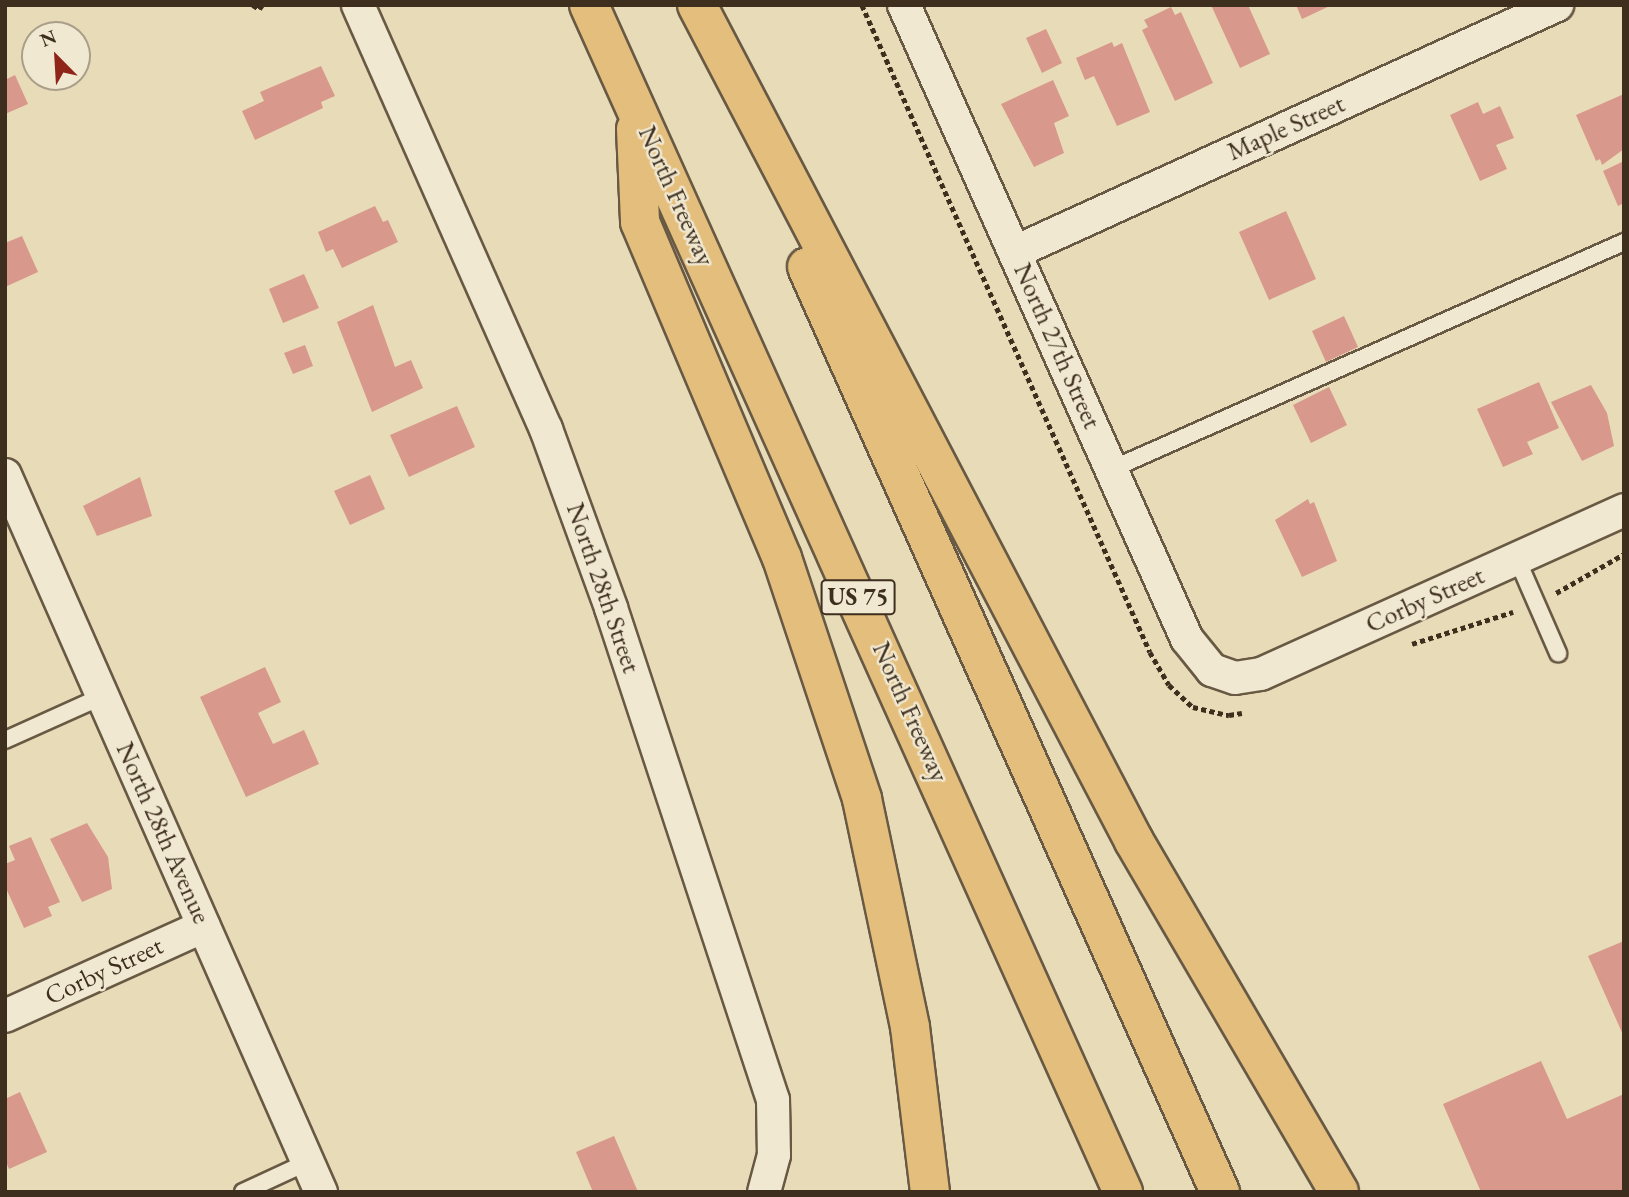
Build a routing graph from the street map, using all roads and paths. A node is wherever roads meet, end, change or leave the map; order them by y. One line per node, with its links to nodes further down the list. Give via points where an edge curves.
1 (253, 5): 2 (path, via 259,9)
2 (262, 5)
3 (358, 5): 25 (street, North 28th Street, via 541,418 611,607 773,1100 774,1155)
4 (589, 5): 9 (highway, North Freeway / US 75)
5 (689, 5): 28 (highway)
6 (697, 5): 29 (highway, via 1128,829)
7 (904, 5): 11 (street, North 27th Street)
8 (1557, 5): 11 (street, Maple Street)
9 (635, 107): 26 (highway, via 640,222 782,558 862,799 910,1027); 27 (highway, North Freeway / US 75)
10 (1624, 242): 12 (lane)
11 (1015, 252): 12 (street, North 27th Street)
12 (1112, 469): 17 (street, North 27th Street, via 1193,649 1204,664)
13 (5, 475): 18 (street, North 28th Avenue)
14 (1624, 510): 15 (street, Corby Street)
15 (1517, 559): 16 (lane); 17 (street, Corby Street, via 1261,674)
16 (1558, 653)
17 (1223, 675)
18 (103, 696): 19 (lane); 20 (street, North 28th Avenue)
19 (5, 740)
20 (204, 926): 21 (street, Corby Street); 22 (street, North 28th Avenue)
21 (5, 1016)
22 (308, 1162): 23 (lane); 24 (street, North 28th Avenue)
23 (243, 1192)
24 (321, 1192)
25 (764, 1192)
26 (930, 1192)
27 (1123, 1192)
28 (1220, 1192)
29 (1339, 1192)

